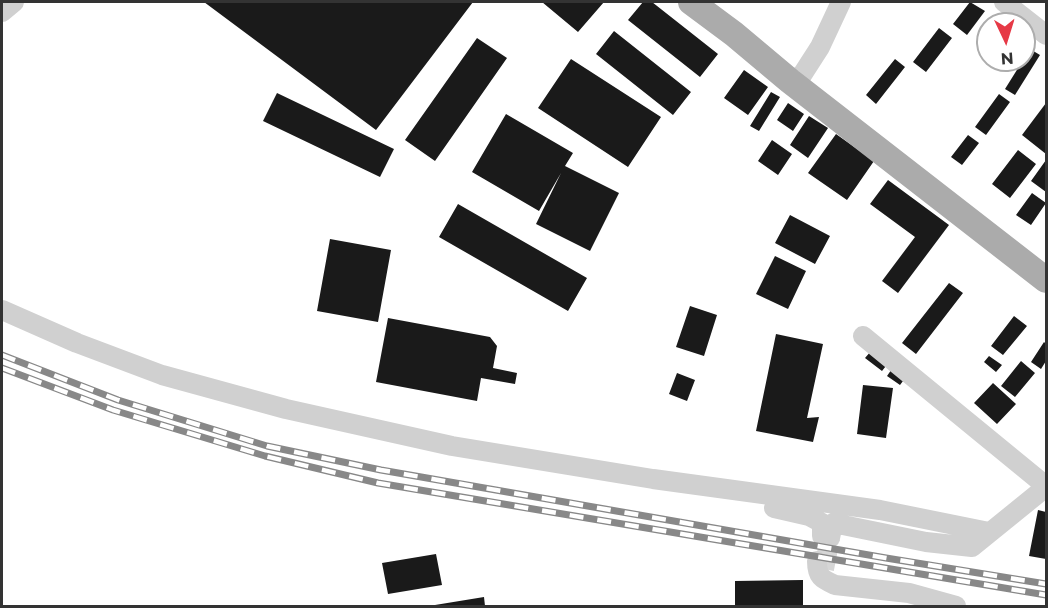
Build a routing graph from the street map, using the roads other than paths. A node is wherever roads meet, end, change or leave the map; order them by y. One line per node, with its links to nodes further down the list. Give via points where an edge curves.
1 (14, 2): 5 (street)
2 (691, 2): 7 (main road)
3 (841, 2): 7 (street, via 802,75)
4 (1004, 2): 6 (street)
5 (2, 12)
6 (1047, 35)
7 (790, 81): 8 (main road)
8 (1047, 280)
9 (2, 310): 12 (street, via 162,375 286,409 452,446)
10 (863, 336): 11 (street)
11 (1047, 486): 13 (street)
12 (726, 489): 13 (street, via 879,510); 13 (street, via 729,498 808,516 822,523 826,537 833,523 972,547)
13 (989, 532)
14 (957, 606): 15 (street, via 909,593 835,585 819,576 817,569 821,565 831,579 916,590)
15 (963, 606)

